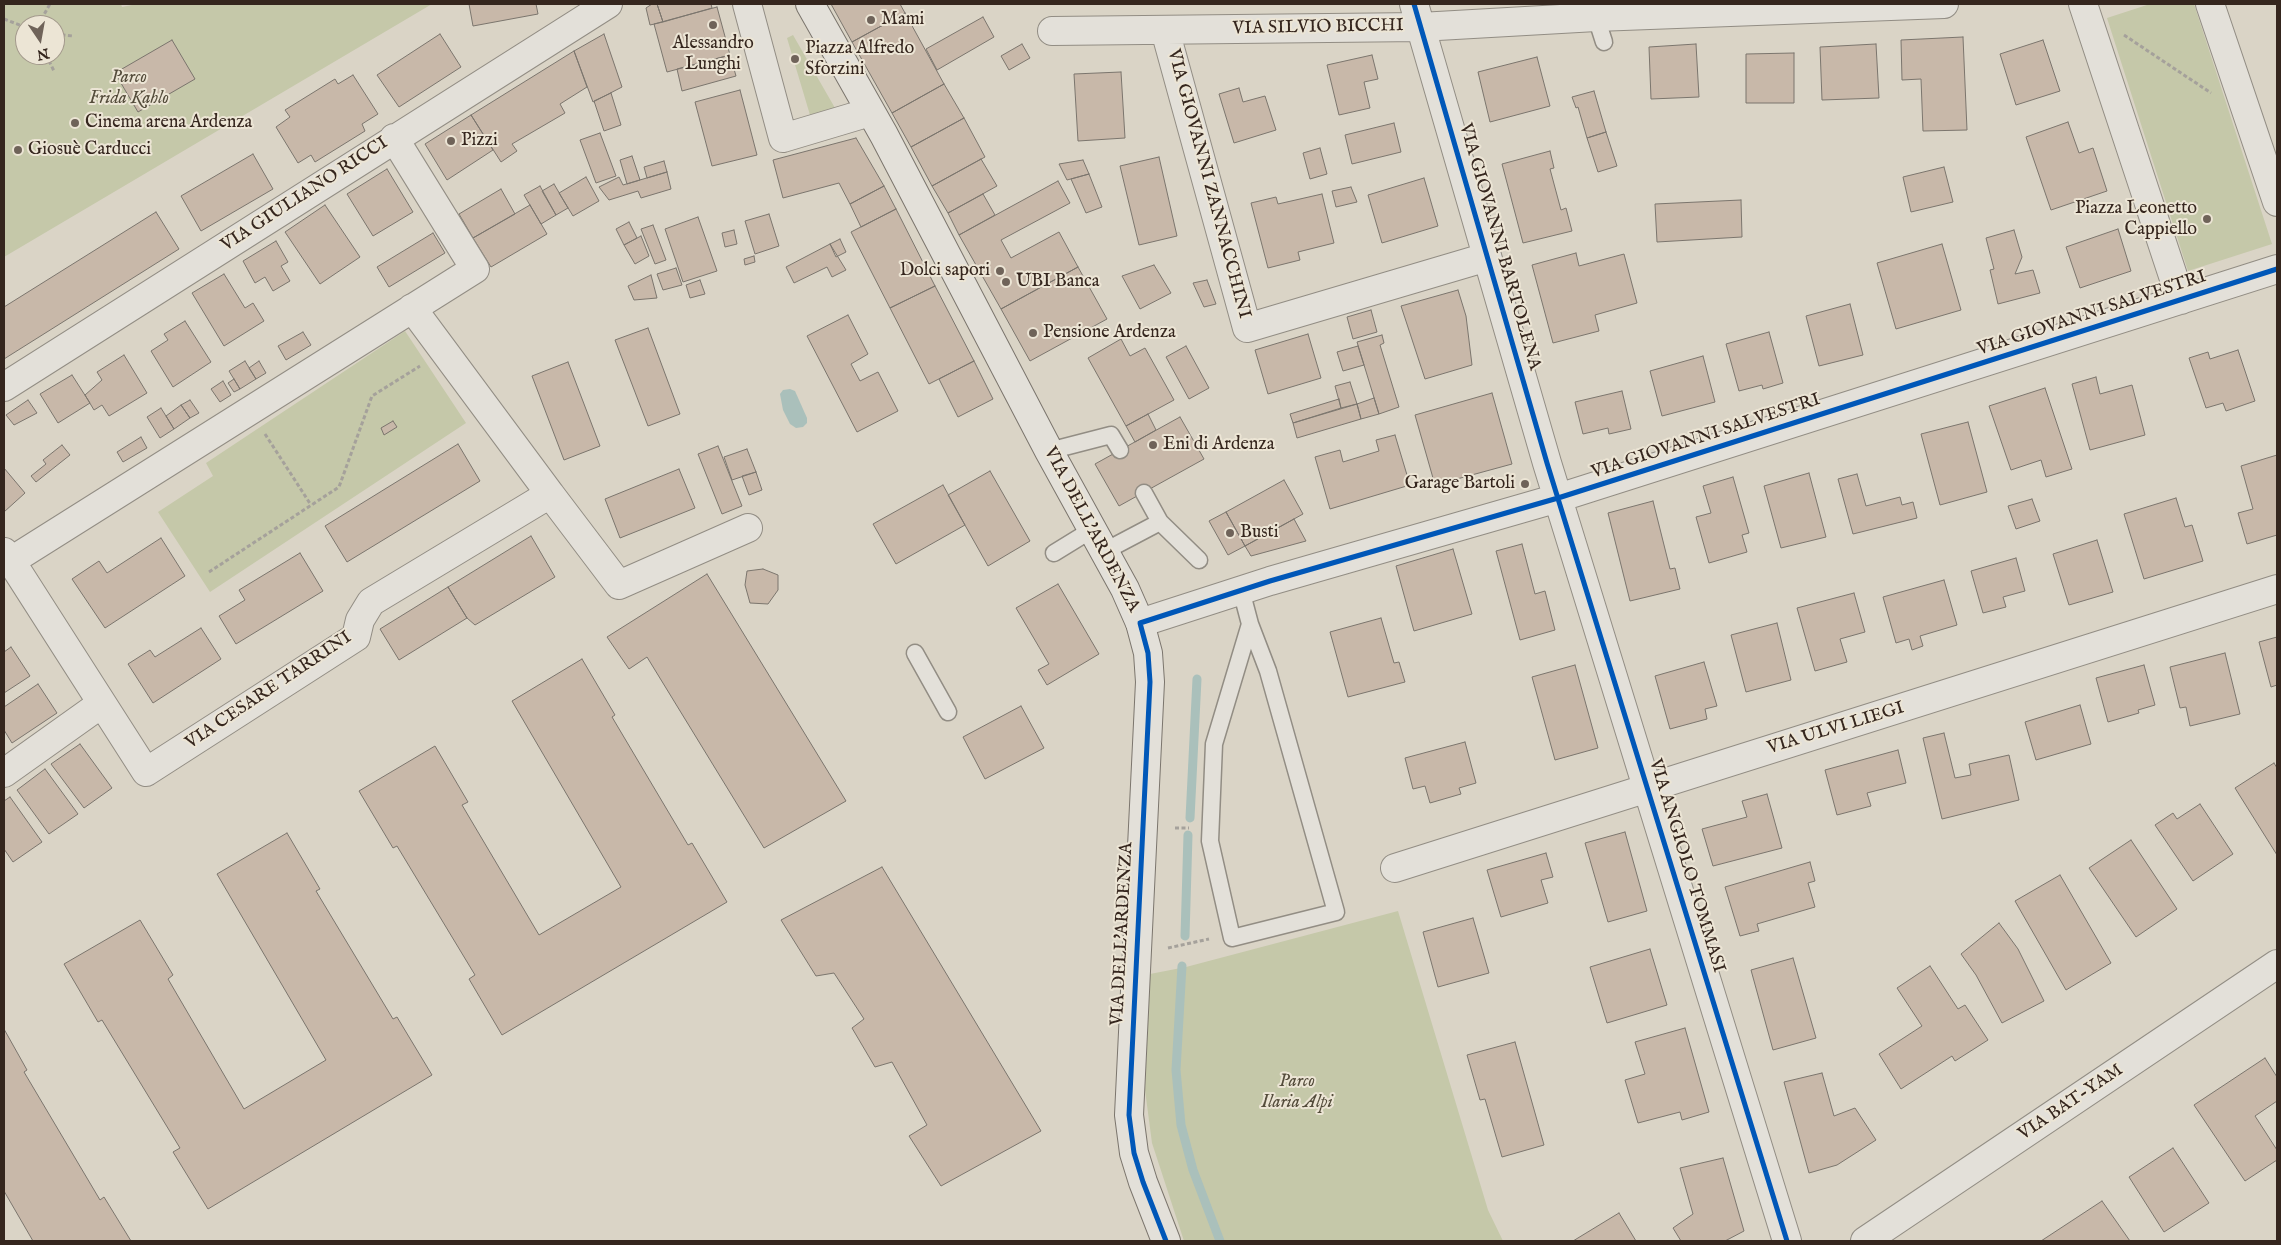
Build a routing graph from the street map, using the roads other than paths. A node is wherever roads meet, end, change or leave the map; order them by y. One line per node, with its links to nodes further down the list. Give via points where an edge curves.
1 (608, 4): 11 (street, VIA GIULIANO RICCI)
2 (747, 4): 10 (street, via 783,138)
3 (810, 4): 10 (street)
4 (1944, 4): 7 (street, VIA SILVIO BICCHI, via 1600,29)
5 (2210, 4): 12 (street)
6 (2084, 7): 15 (street)
7 (1417, 15): 8 (street, VIA SILVIO BICCHI); 13 (street, VIA GIOVANNI BARTOLENA)
8 (1165, 30): 9 (street, VIA SILVIO BICCHI); 13 (street, VIA GIOVANNI ZANNACCHINI, via 1247,328)
9 (1052, 31)
10 (874, 117): 18 (street, VIA DELL'ARDENZA)
11 (394, 138): 16 (street, VIA CESARE TARRINI, via 475,269); 17 (street, VIA GIULIANO RICCI)
12 (2277, 202)
13 (1488, 257): 22 (street, VIA GIOVANNI BARTOLENA)
14 (2275, 277): 15 (street, VIA GIOVANNI SALVESTRI)
15 (2181, 300): 22 (street, VIA GIOVANNI SALVESTRI)
16 (412, 308): 21 (street); 27 (street, VIA CESARE TARRINI)
17 (4, 387)
18 (1049, 450): 19 (lane, via 1112,435); 25 (street, VIA DELL'ARDENZA)
19 (1120, 450)
20 (1144, 493): 23 (lane)
21 (550, 494): 24 (street, via 619,585); 34 (street, VIA CESARE TARRINI, via 371,602 360,620 356,637 146,772)
22 (1558, 498): 30 (street, VIA GIOVANNI SALVESTRI); 37 (street, VIA ANGIOLO TOMMASI)
23 (1160, 522): 25 (lane); 28 (lane)
24 (748, 528)
25 (1099, 540): 26 (lane); 31 (street, VIA DELL'ARDENZA)
26 (1054, 553)
27 (7, 557): 34 (street, VIA CESARE TARRINI)
28 (1199, 560)
29 (2277, 589): 37 (street, VIA ULVI LIEGI)
30 (1241, 590): 31 (street, VIA GIOVANNI SALVESTRI); 32 (lane)
31 (1140, 623): 40 (street, VIA DELL'ARDENZA, via 1148,653 1150,682 1129,1115 1134,1153)
32 (1250, 624): 32 (lane, via 1214,744 1210,841 1232,938 1336,912 1268,671)
33 (915, 653): 35 (lane)
34 (101, 704): 36 (street)
35 (948, 712)
36 (4, 773)
37 (1647, 788): 38 (street, VIA ULVI LIEGI); 41 (street, VIA ANGIOLO TOMMASI)
38 (1395, 868)
39 (2277, 964): 42 (street, VIA BAT-YAM)
40 (1166, 1241)
41 (1788, 1241)
42 (1865, 1241)

